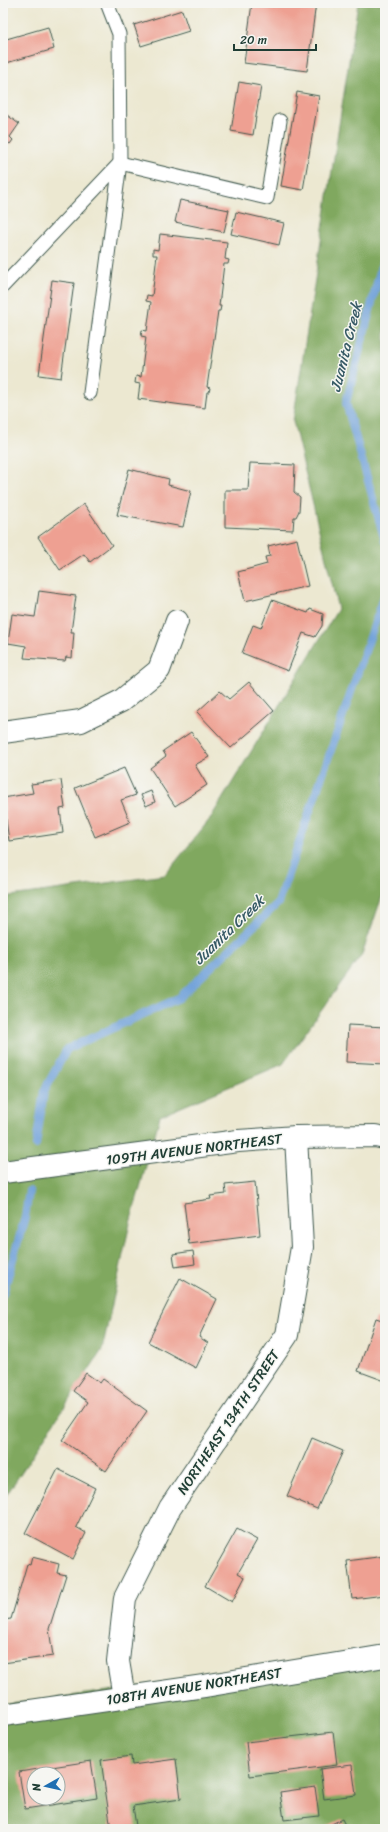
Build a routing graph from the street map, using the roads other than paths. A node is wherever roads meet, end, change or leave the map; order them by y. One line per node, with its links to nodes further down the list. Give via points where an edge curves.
1 (107, 3): 3 (lane, via 118,34)
2 (280, 121): 3 (lane, via 267,198)
3 (120, 164): 4 (lane); 5 (lane)
4 (3, 286)
5 (90, 392)
6 (177, 621): 7 (street, via 159,670 121,701 81,720)
7 (3, 732)
8 (296, 1137): 9 (street, 109TH AVENUE NORTHEAST); 10 (street, 109TH AVENUE NORTHEAST, via 238,1141); 12 (street, NORTHEAST 134TH STREET, via 302,1247 287,1335 170,1508 125,1598 118,1661)
9 (385, 1138)
10 (3, 1172)
11 (385, 1656): 12 (street, 108TH AVENUE NORTHEAST)
12 (124, 1697): 13 (street, 108TH AVENUE NORTHEAST)
13 (3, 1715)

